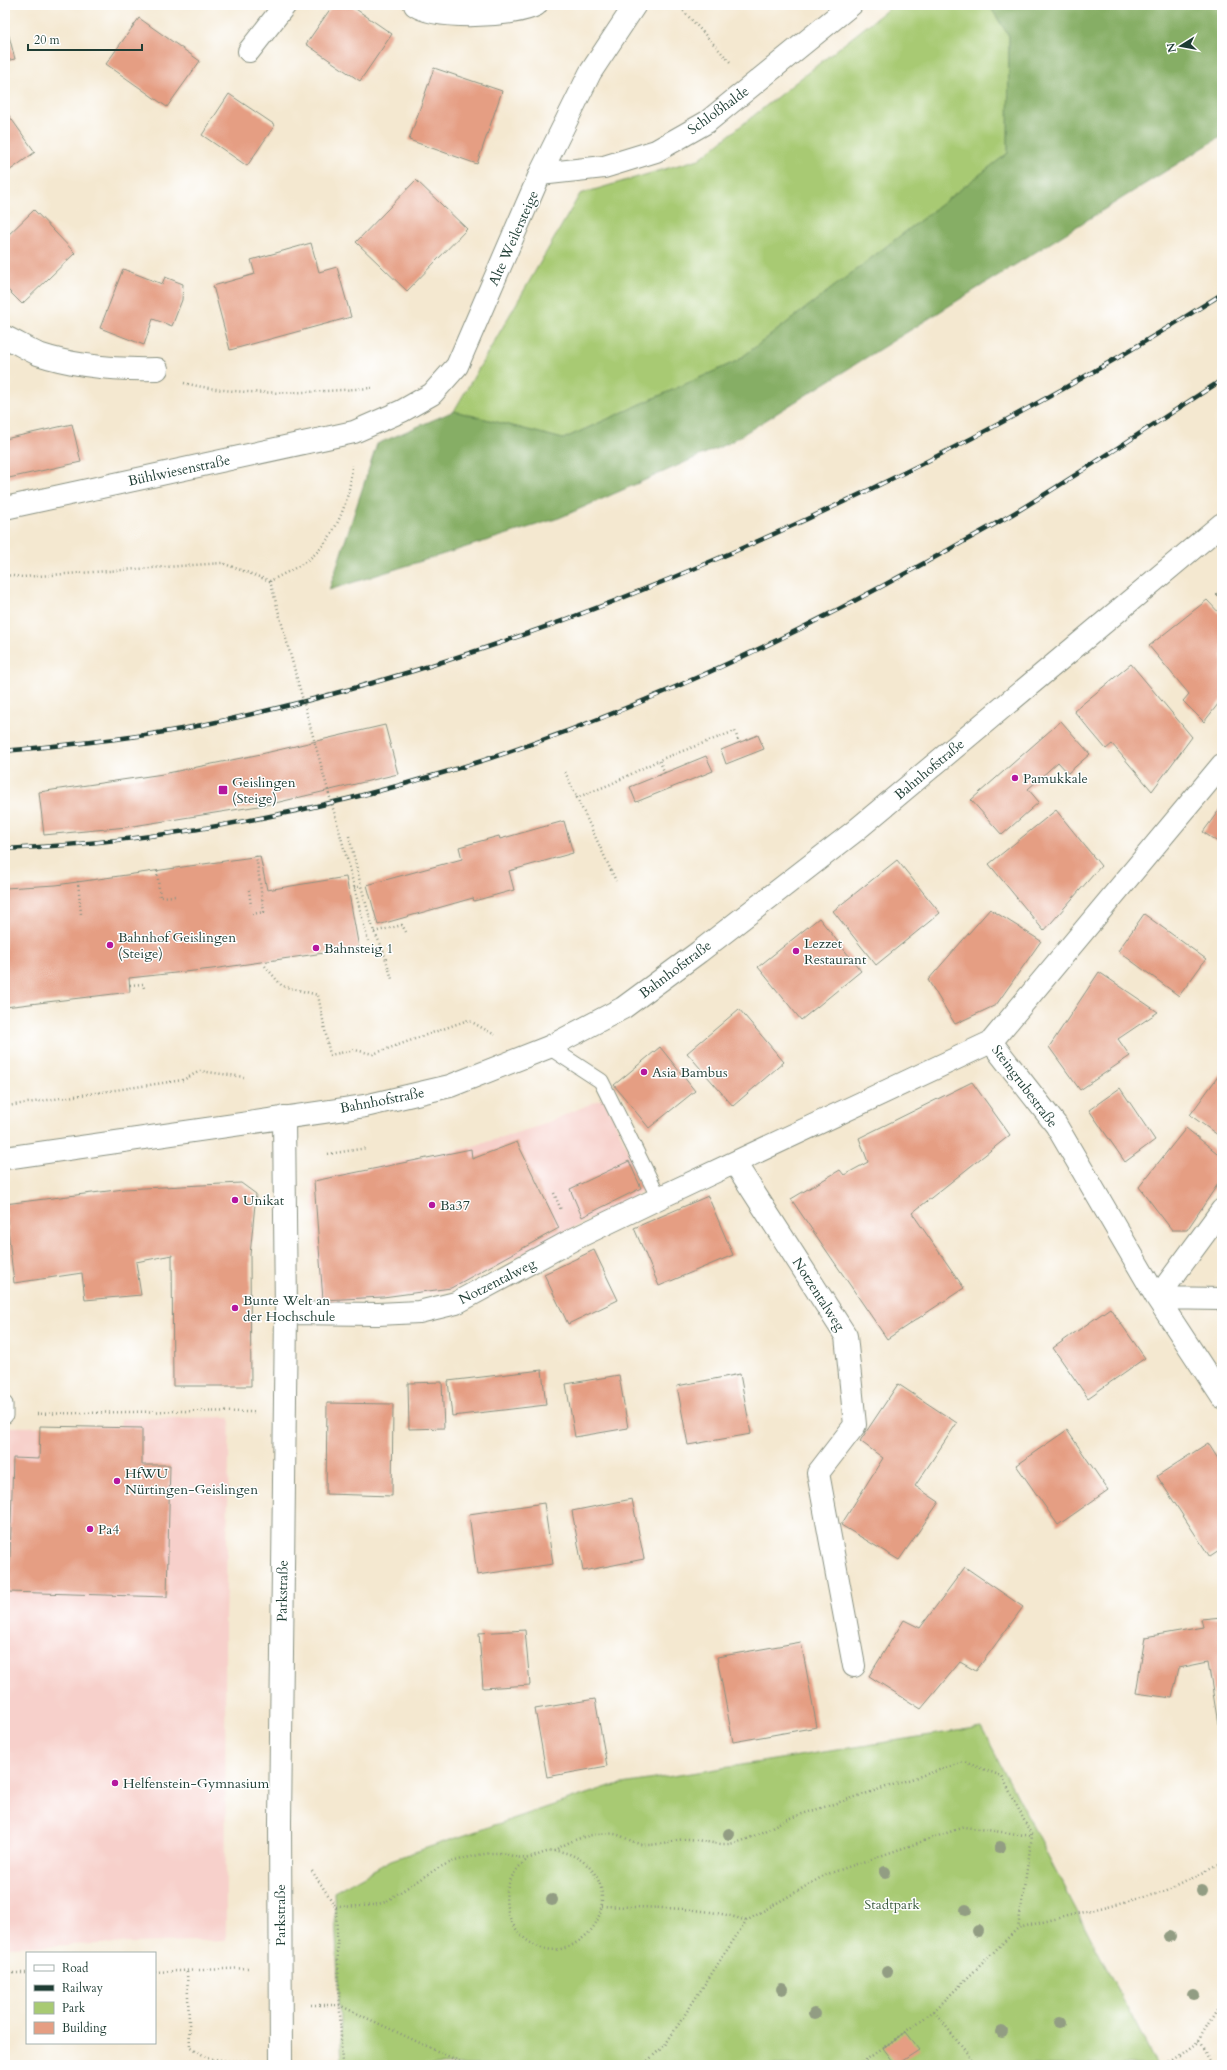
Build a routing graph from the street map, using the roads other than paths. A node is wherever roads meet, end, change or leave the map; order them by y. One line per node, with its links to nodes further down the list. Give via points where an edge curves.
1 (285, 5): 6 (street)
2 (415, 5): 3 (street, via 424,11 487,16)
3 (536, 5)
4 (635, 5): 7 (street, Alte Weilersteige, via 590,73)
5 (851, 5): 7 (street, Schloßhalde, via 707,122 656,151 604,167)
6 (249, 51)
7 (540, 174): 10 (street, Alte Weilersteige, via 457,366 432,394 402,411)
8 (5, 337): 9 (street, via 38,353 76,364 120,370)
9 (157, 369)
10 (354, 432): 11 (street, Bühlwiesenstraße)
11 (5, 508)
12 (1222, 524): 15 (street, Bahnhofstraße, via 856,830 623,1008)
13 (1222, 765): 14 (street, Steingrubestraße)
14 (991, 1042): 18 (street, Notzentalweg); 21 (street, Steingrubestraße, via 1056,1125)
15 (540, 1051): 16 (street, Bahnhofstraße, via 450,1086 365,1106); 19 (lane, via 601,1081)
16 (284, 1117): 17 (street, Bahnhofstraße); 23 (street, Parkstraße)
17 (5, 1158)
18 (735, 1163): 19 (street, Notzentalweg); 25 (street, Notzentalweg, via 846,1336 855,1425 818,1473)
19 (659, 1198): 23 (street, Notzentalweg, via 456,1303 419,1312)
20 (1222, 1210): 21 (street)
21 (1157, 1298): 22 (street); 24 (street, Steingrubestraße)
22 (1222, 1299)
23 (286, 1313): 26 (street, Parkstraße, via 280,1814)
24 (1222, 1397)
25 (854, 1666)
26 (281, 2065)

